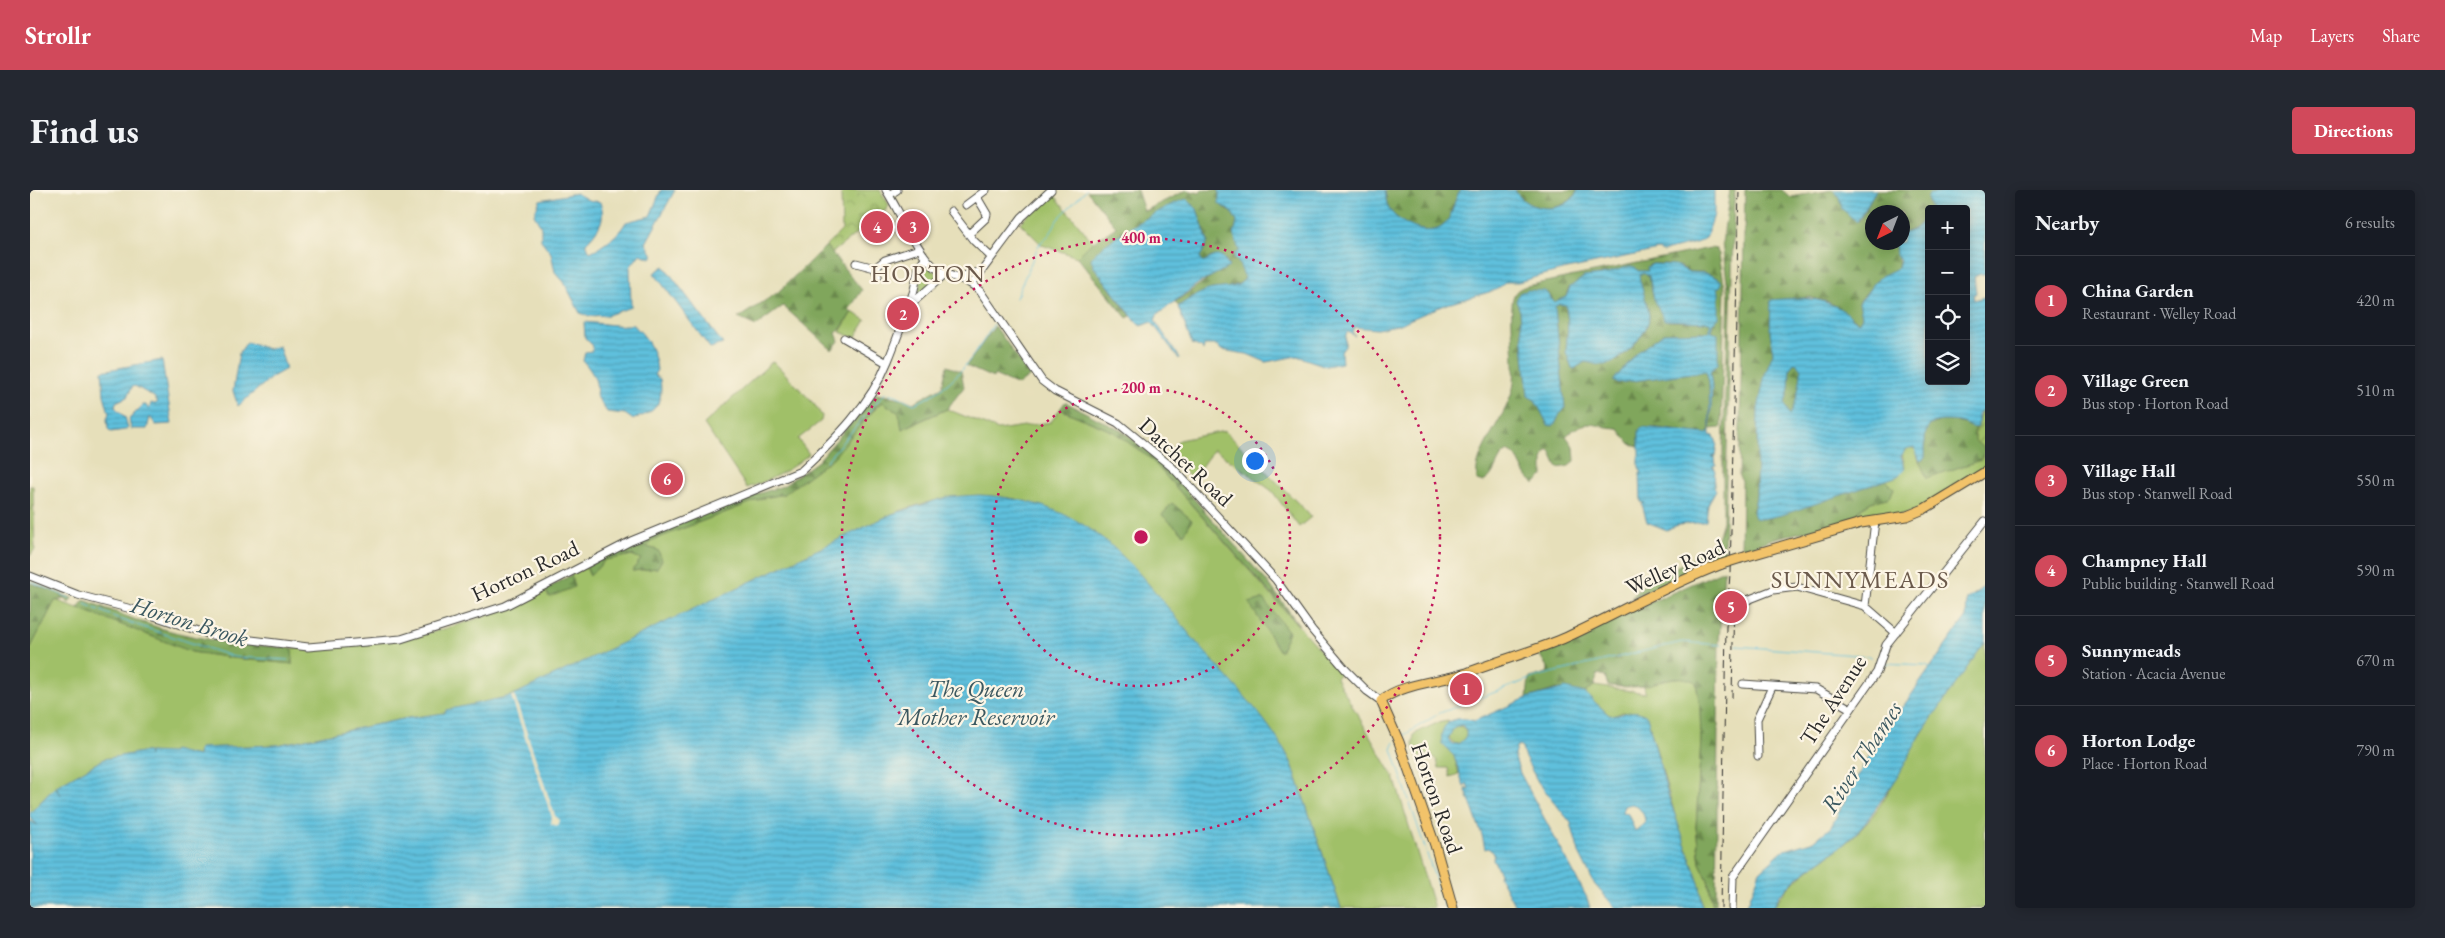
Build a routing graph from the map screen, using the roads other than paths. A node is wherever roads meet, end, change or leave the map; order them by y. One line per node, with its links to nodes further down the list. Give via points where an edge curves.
1 (897, 190): 4 (street)
2 (986, 190): 5 (street)
3 (1051, 190): 10 (street, via 1022,217)
4 (887, 193): 9 (street, Datchet Road)
5 (977, 197): 6 (street); 8 (street, via 987,214)
6 (966, 205)
7 (951, 211): 8 (street)
8 (969, 234): 10 (street)
9 (919, 249): 11 (street, Datchet Road); 12 (street, via 885,260 876,272)
10 (991, 257): 13 (street)
11 (925, 258): 14 (street, Datchet Road); 17 (street, Horton Road, via 920,264)
12 (856, 263)
13 (981, 270): 15 (street); 16 (street)
14 (946, 274): 15 (street, Datchet Road); 17 (street, Horton Road)
15 (960, 277): 16 (street, Datchet Road)
16 (972, 284): 29 (street, Datchet Road, via 990,304 1042,381 1118,423 1173,468 1276,580 1346,670)
17 (908, 306): 19 (street, Horton Road)
18 (844, 338): 19 (street)
19 (887, 362): 23 (street, Horton Road, via 869,397 826,447 801,470 631,541 505,606 401,639 308,647 211,635 78,595)
20 (1985, 472): 21 (main road, Welley Road, via 1924,509 1907,516)
21 (1875, 521): 25 (street); 29 (main road, Welley Road, bridge, via 1821,533 1722,564 1566,638 1463,674 1397,692)
22 (1985, 521): 26 (street, The Avenue)
23 (30, 576)
24 (1745, 601): 25 (street, via 1773,590 1797,587)
25 (1865, 606): 26 (street)
26 (1896, 633): 30 (street, The Avenue, via 1886,645 1877,672)
27 (1743, 684): 28 (street)
28 (1772, 688): 30 (street, via 1816,689); 31 (street, via 1757,719)
29 (1382, 701): 32 (main road, Horton Road, via 1398,739)
30 (1851, 709): 33 (street, The Avenue, via 1733,877)
31 (1758, 756)
32 (1453, 908)
33 (1732, 908)

